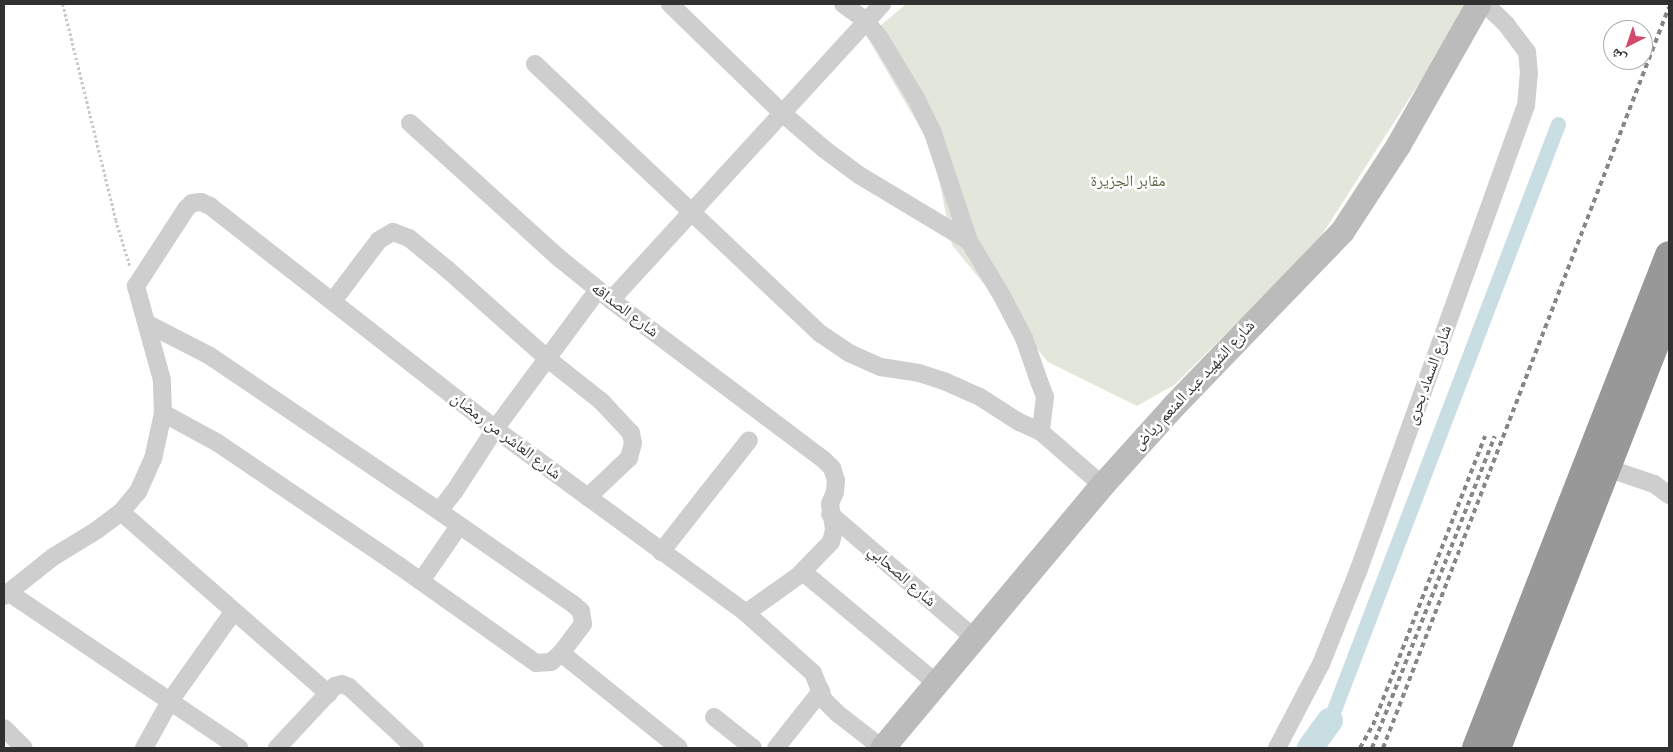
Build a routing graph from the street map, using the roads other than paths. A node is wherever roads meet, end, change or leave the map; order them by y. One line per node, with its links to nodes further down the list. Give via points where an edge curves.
1 (843, 4): 6 (street)
2 (882, 4): 6 (street)
3 (1478, 4): 23 (street, شارع الشهيد عبد المنعم رياض, via 1398,146 1342,231 1174,405)
4 (1485, 4): 53 (street, شارع السماد بحرى, via 1507,25 1526,52 1529,74 1526,106 1359,569 1321,664)
5 (677, 6): 8 (street)
6 (865, 20): 8 (street); 11 (street, via 900,70 933,133)
7 (535, 64): 10 (street)
8 (782, 112): 10 (street); 11 (street, via 859,175)
9 (410, 123): 13 (street, شارع الصداقه, via 558,258)
10 (691, 211): 13 (street); 20 (street, via 807,324 833,343 881,367 944,381 980,397)
11 (968, 241): 20 (street, via 1024,338 1045,397)
12 (1669, 255): 54 (highway)
13 (605, 295): 17 (street); 28 (street, شارع الصداقه, via 823,458 834,474 835,492)
14 (333, 301): 16 (street, شارع العاشر من رمضان, via 210,206 202,202 192,203 136,286); 17 (street, via 379,240 399,232 448,270); 19 (street, شارع العاشر من رمضان)
15 (1669, 308): 22 (highway)
16 (148, 324): 18 (street, via 162,380); 26 (street, via 210,356)
17 (548, 359): 19 (street); 25 (street, via 601,402 631,433 633,443 629,458)
18 (163, 413): 27 (street, via 153,459 138,492); 32 (street, via 218,443)
19 (494, 429): 25 (street, شارع العاشر من رمضان); 26 (street)
20 (1041, 432): 23 (street)
21 (749, 440): 30 (street)
22 (1607, 468): 24 (street, via 1654,484); 55 (highway)
23 (1102, 485): 36 (street, شارع الشهيد عبد المنعم رياض)
24 (1669, 495)
25 (588, 497): 30 (street, شارع العاشر من رمضان)
26 (439, 511): 29 (street)
27 (121, 512): 33 (street, via 53,557); 34 (street)
28 (830, 514): 31 (street, via 834,530 831,542); 36 (street, شارع الصحابي)
29 (459, 526): 32 (street); 37 (street, via 580,611 582,624)
30 (661, 552): 35 (street, شارع العاشر من رمضان)
31 (803, 572): 35 (street); 38 (street)
32 (421, 582): 37 (street, via 536,663 550,662)
33 (6, 594): 41 (street)
34 (234, 611): 40 (street); 41 (street)
35 (746, 613): 39 (street, شارع العاشر من رمضان, via 812,673)
36 (974, 638): 38 (street, شارع الشهيد عبد المنعم رياض)
37 (561, 653): 49 (street)
38 (936, 683): 52 (street, شارع الشهيد عبد المنعم رياض)
39 (821, 691): 51 (street); 52 (street, شارع العاشر من رمضان, via 824,700 837,713)
40 (329, 694): 47 (street); 48 (street, via 335,686 346,685)
41 (170, 701): 45 (street); 46 (street)
42 (714, 717): 50 (street)
43 (4, 728): 44 (street)
44 (24, 748)
45 (144, 748)
46 (239, 748)
47 (277, 748)
48 (415, 748)
49 (679, 748)
50 (753, 748)
51 (776, 748)
52 (882, 748)
53 (1277, 748)
54 (1476, 748)
55 (1497, 748)

